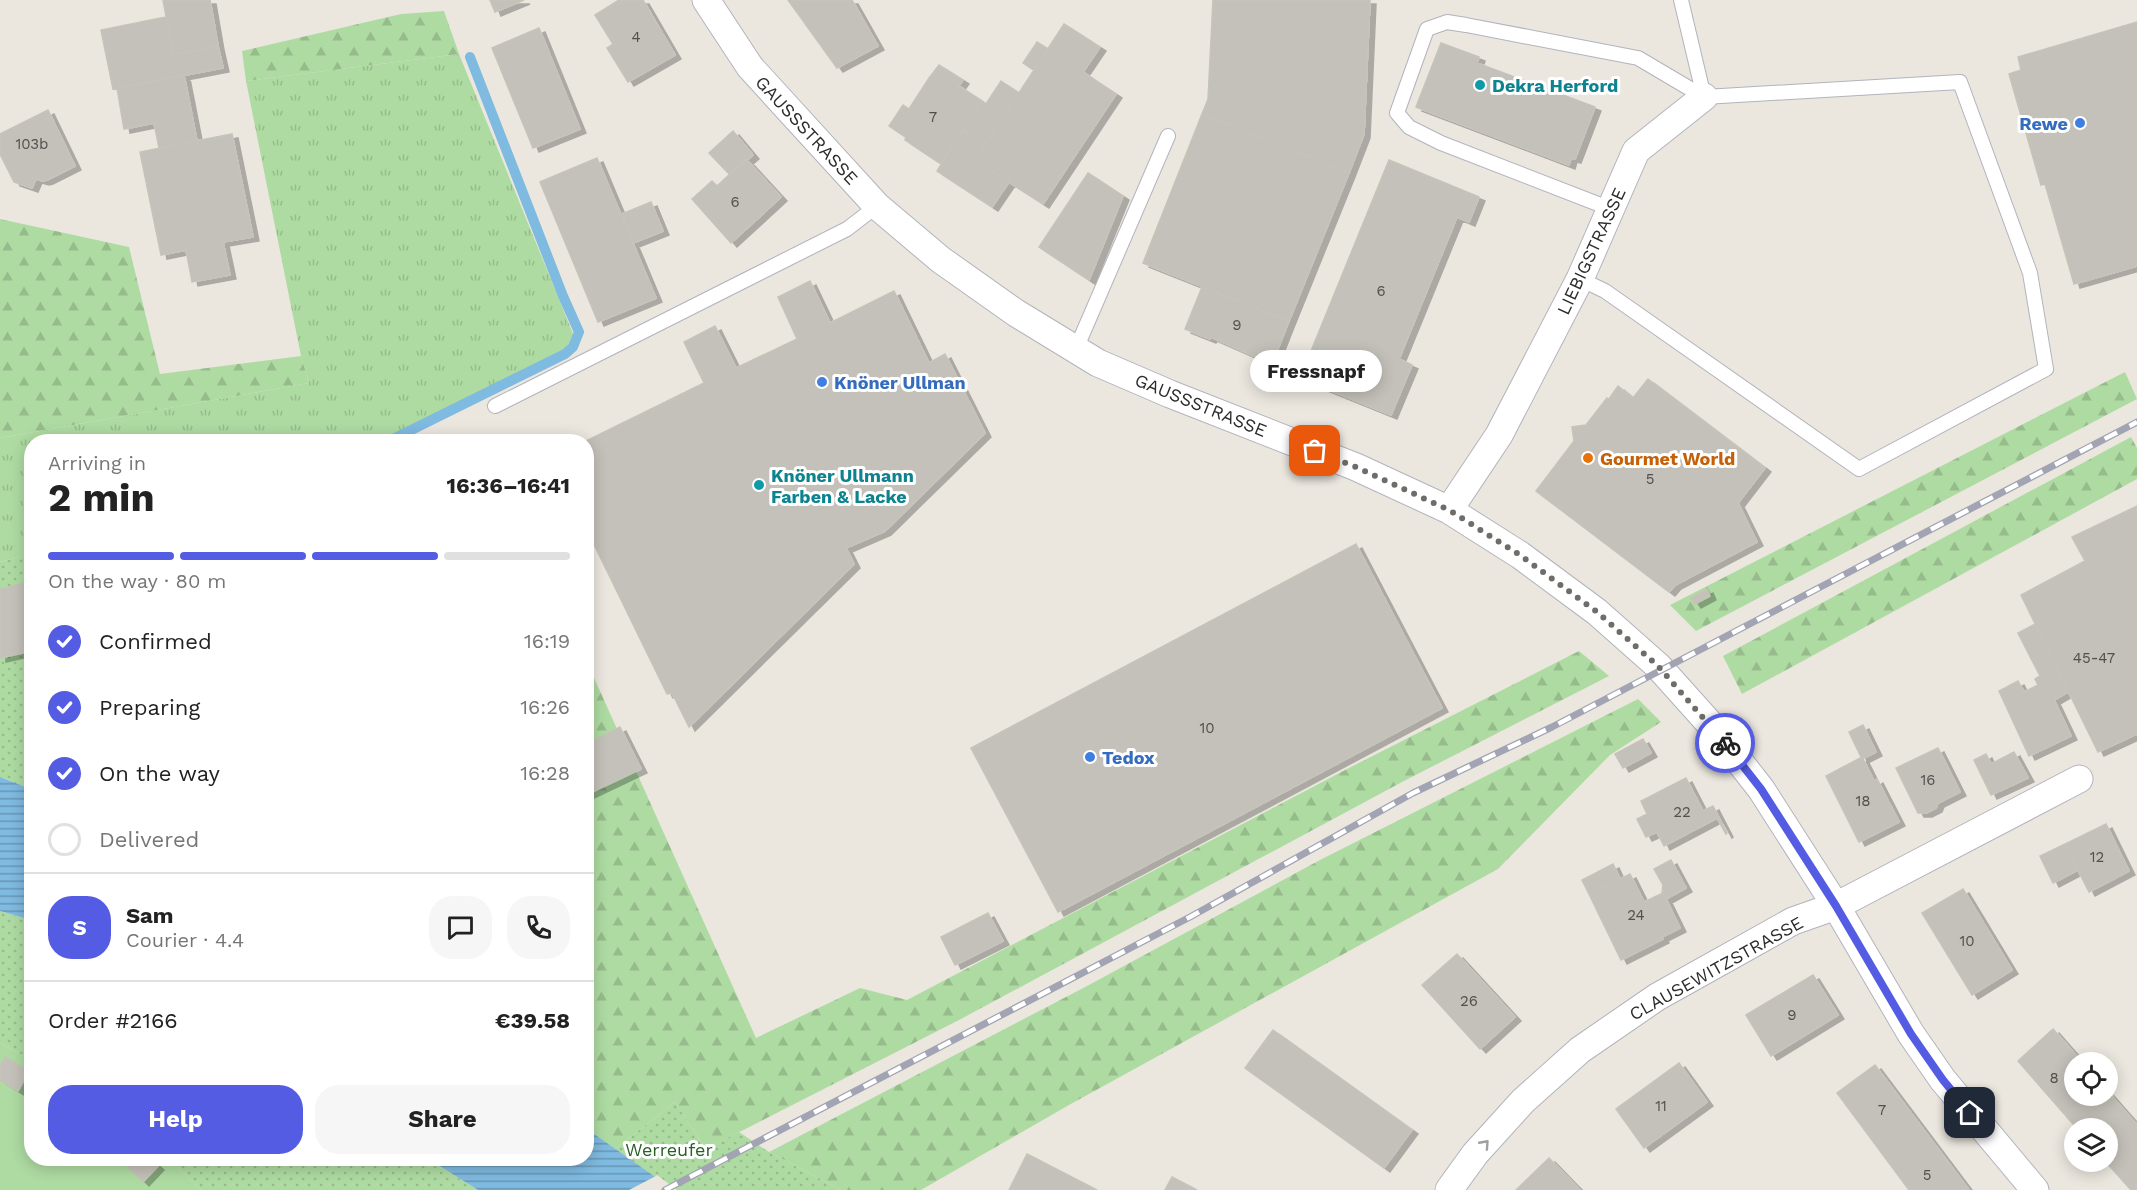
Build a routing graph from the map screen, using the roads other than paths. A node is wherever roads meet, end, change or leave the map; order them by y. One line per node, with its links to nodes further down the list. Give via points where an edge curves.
1 (706, 0): 5 (street, GAUSSSTRASSE, via 750,67)
2 (1681, 0): 3 (lane)
3 (1704, 97): 6 (street, LIEBIGSTRASSE, via 1636,151); 6 (lane, via 1638,58 1448,22 1427,29 1397,113 1409,127); 7 (lane, via 1960,82 2030,273 2046,369 1858,469 1605,291)
4 (1168, 136): 8 (lane)
5 (878, 206): 8 (street, GAUSSSTRASSE, via 941,260); 9 (lane, via 847,229)
6 (1611, 209): 7 (street, LIEBIGSTRASSE)
7 (1580, 279): 10 (street, LIEBIGSTRASSE, via 1498,435)
8 (1076, 349): 10 (street, GAUSSSTRASSE, via 1098,363 1356,467)
9 (495, 406)
10 (1449, 510): 12 (street, GAUSSSTRASSE, via 1520,555 1597,612 1658,666 1761,789)
11 (2079, 779): 12 (street, CLAUSEWITZSTRASSE)
12 (1836, 906): 13 (street, CLAUSEWITZSTRASSE, one-way to 12, via 1475,1154 1523,1101 1580,1050 1657,997 1792,921); 14 (street, via 1937,1071)
13 (1449, 1190)
14 (2036, 1190)

